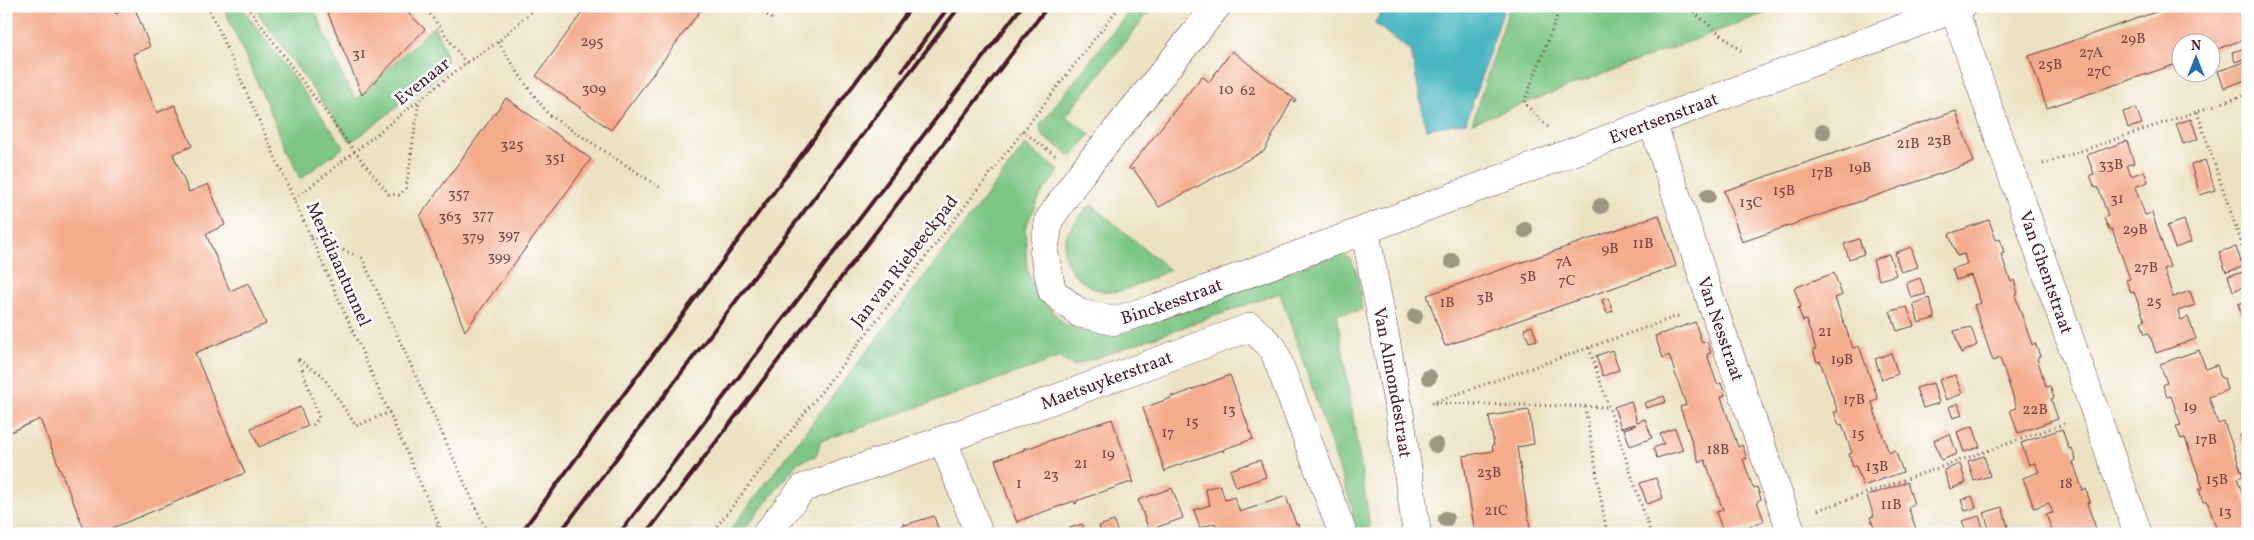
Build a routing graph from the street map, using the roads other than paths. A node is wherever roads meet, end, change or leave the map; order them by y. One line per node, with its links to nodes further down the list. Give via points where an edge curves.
1 (1217, 6): 4 (street, Binckesstraat, via 1080,175 1049,220 1044,252 1052,291 1079,312 1113,321)
2 (1958, 8): 3 (street, Evertsenstraat); 11 (street, Van Ghentstraat, via 2012,175)
3 (1652, 121): 4 (street, Evertsenstraat); 6 (street, Van Nesstraat)
4 (1365, 231): 10 (street, Van Almondestraat, via 1399,410)
5 (944, 440): 7 (street, Maetsuykerstraat, via 802,488); 8 (street); 9 (street, Maetsuykerstraat, via 1250,327 1273,348)
6 (1790, 527)
7 (766, 534)
8 (979, 534)
9 (1343, 534)
10 (1418, 534)
11 (2138, 534)

